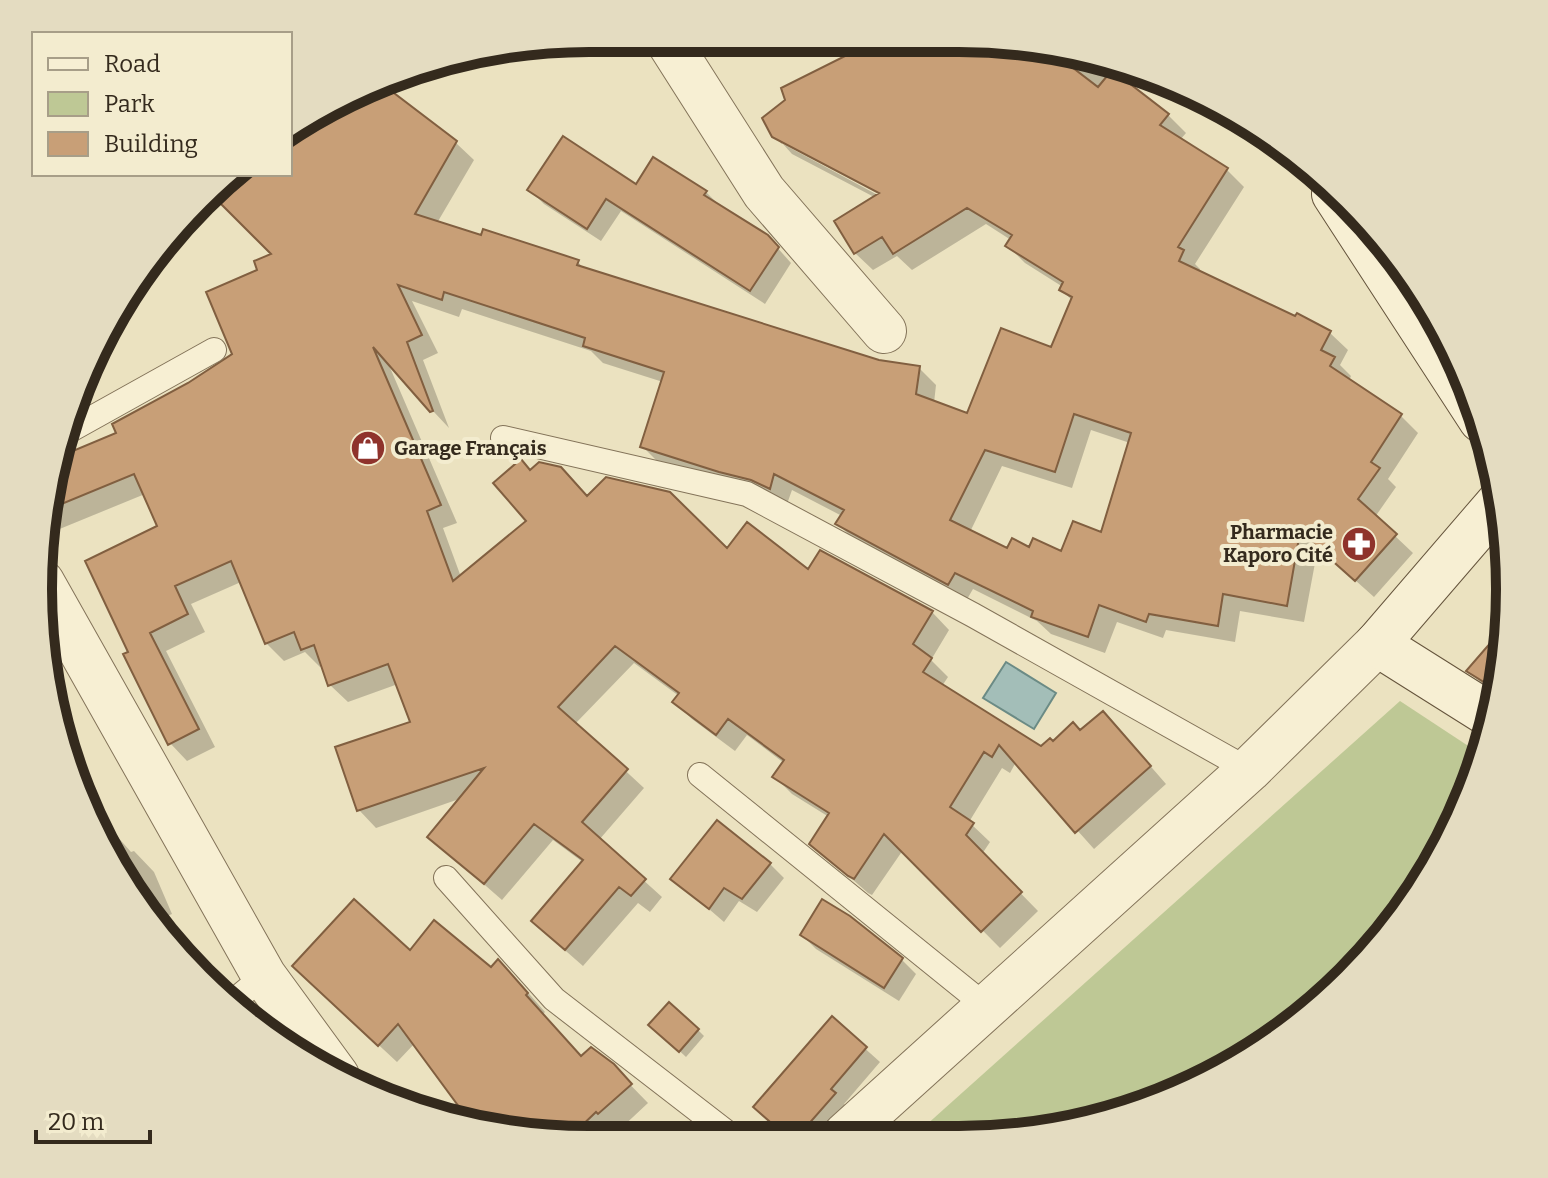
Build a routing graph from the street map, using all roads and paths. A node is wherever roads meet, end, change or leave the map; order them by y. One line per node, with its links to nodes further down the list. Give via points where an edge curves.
1 (675, 52): 3 (street, via 764,192)
2 (1355, 226): 5 (street)
3 (884, 331)
4 (214, 350): 6 (lane)
5 (1451, 374)
6 (77, 426)
7 (503, 438): 12 (lane, via 747,494)
8 (1490, 513): 10 (street)
9 (52, 600): 15 (street)
10 (1377, 644): 11 (street); 12 (street)
11 (1482, 710)
12 (1249, 770): 17 (street)
13 (700, 775): 17 (lane)
14 (446, 878): 19 (lane, via 554,999)
15 (264, 976): 16 (lane); 18 (street)
16 (239, 996)
17 (987, 1007): 20 (street)
18 (322, 1055)
19 (718, 1126)
20 (855, 1126)

